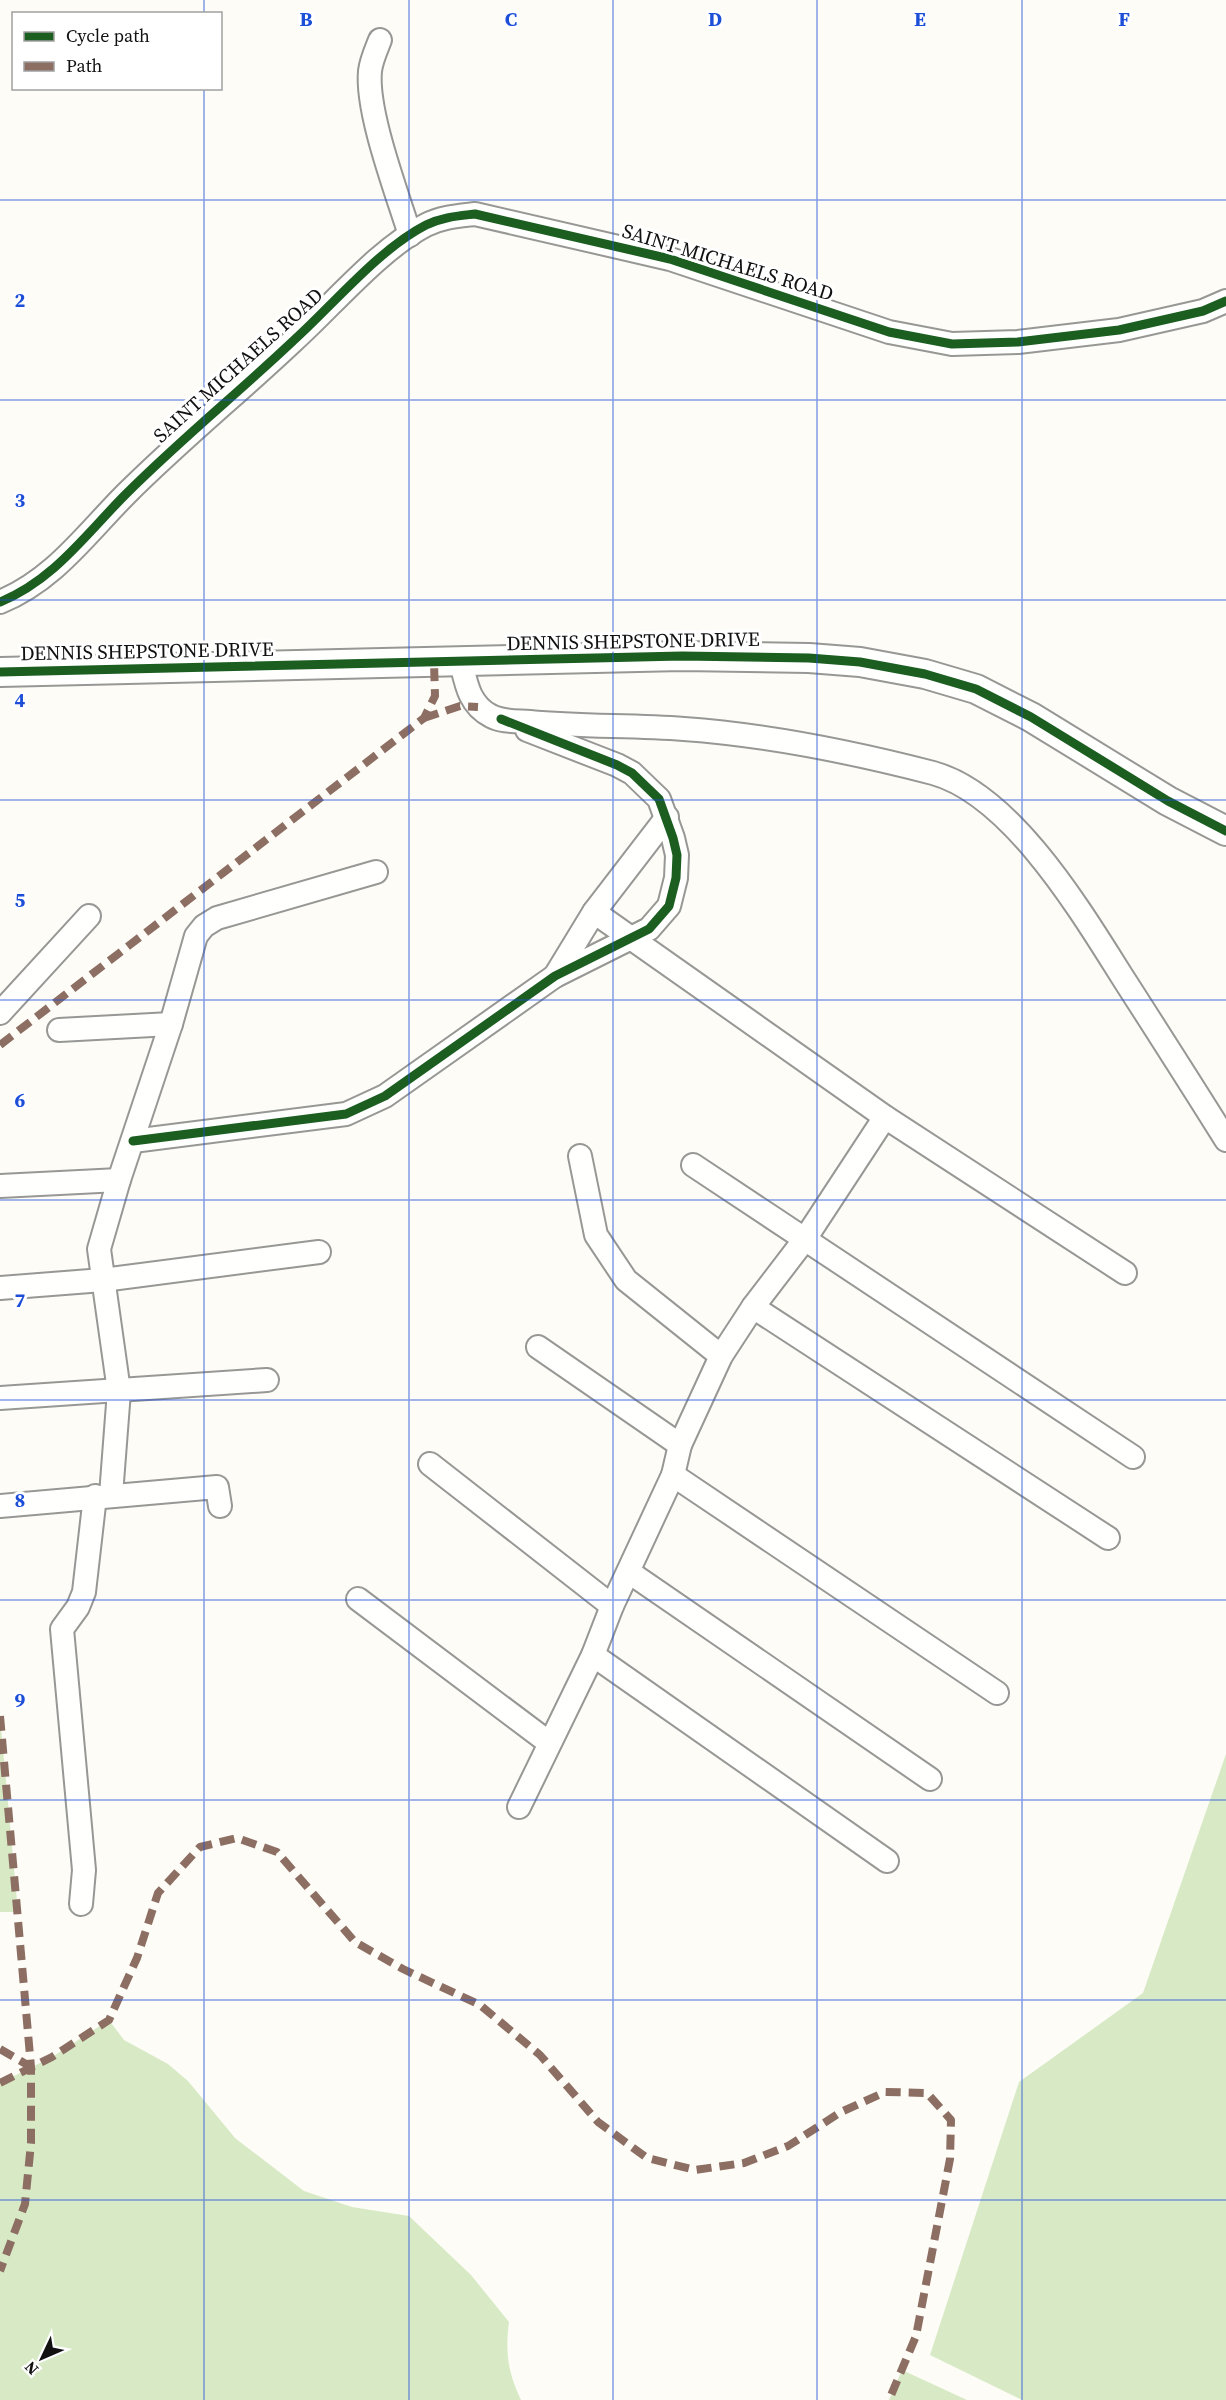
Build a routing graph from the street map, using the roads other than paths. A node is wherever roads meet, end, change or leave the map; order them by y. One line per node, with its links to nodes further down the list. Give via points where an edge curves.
1 (380, 40): 2 (street, via 370,69 370,88)
2 (410, 235): 3 (street, SAINT MICHAELS ROAD, via 446,217 475,214 670,259 888,332 952,344 1018,342 1119,330 1203,311); 4 (street, SAINT MICHAELS ROAD, via 186,435 68,557 31,586)
3 (1226, 301)
4 (0, 602)
5 (461, 662): 6 (street, DENNIS SHEPSTONE DRIVE); 7 (street, via 471,698 478,707); 9 (street, DENNIS SHEPSTONE DRIVE, via 682,656 786,658 861,662 925,674 976,689 1031,717 1168,801)
6 (0, 672)
7 (501, 719): 8 (street, via 632,773 659,800); 19 (street, via 685,729 817,747 936,774 961,785 1021,836 1059,879)
8 (667, 817): 11 (street); 13 (street, via 676,855 676,878 669,906 649,929)
9 (1226, 831)
10 (376, 872): 16 (street, via 217,918 204,926 196,936)
11 (594, 912): 13 (street); 14 (street)
12 (89, 916): 15 (street)
13 (631, 940): 14 (street); 18 (street)
14 (555, 976): 20 (street, via 386,1096 346,1114)
15 (0, 1013)
16 (171, 1024): 17 (street); 20 (street)
17 (59, 1030)
18 (885, 1117): 25 (street); 27 (street)
19 (1226, 1140)
20 (133, 1141): 23 (street)
21 (580, 1156): 32 (street, via 596,1235 626,1280)
22 (693, 1165): 25 (street)
23 (119, 1180): 24 (street); 28 (street, via 99,1250)
24 (0, 1186)
25 (806, 1239): 30 (street); 37 (street)
26 (319, 1252): 28 (street)
27 (1125, 1273)
28 (103, 1280): 29 (street); 34 (street)
29 (0, 1288)
30 (753, 1307): 32 (street); 43 (street)
31 (538, 1347): 36 (street)
32 (721, 1356): 36 (street)
33 (267, 1380): 34 (street)
34 (119, 1391): 35 (street); 40 (street)
35 (0, 1398)
36 (680, 1445): 39 (street)
37 (1133, 1456)
38 (430, 1464): 46 (street)
39 (673, 1475): 44 (street); 48 (street)
40 (103, 1496): 41 (street); 42 (street, via 217,1487); 53 (street, via 84,1592 62,1629 84,1870)
41 (0, 1506)
42 (220, 1506)
43 (1107, 1538)
44 (629, 1572): 46 (street); 50 (street)
45 (358, 1599): 49 (street)
46 (612, 1606): 47 (street)
47 (593, 1654): 49 (street); 52 (street)
48 (997, 1693)
49 (548, 1742): 51 (street)
50 (930, 1779)
51 (519, 1807)
52 (887, 1861)
53 (81, 1904)

